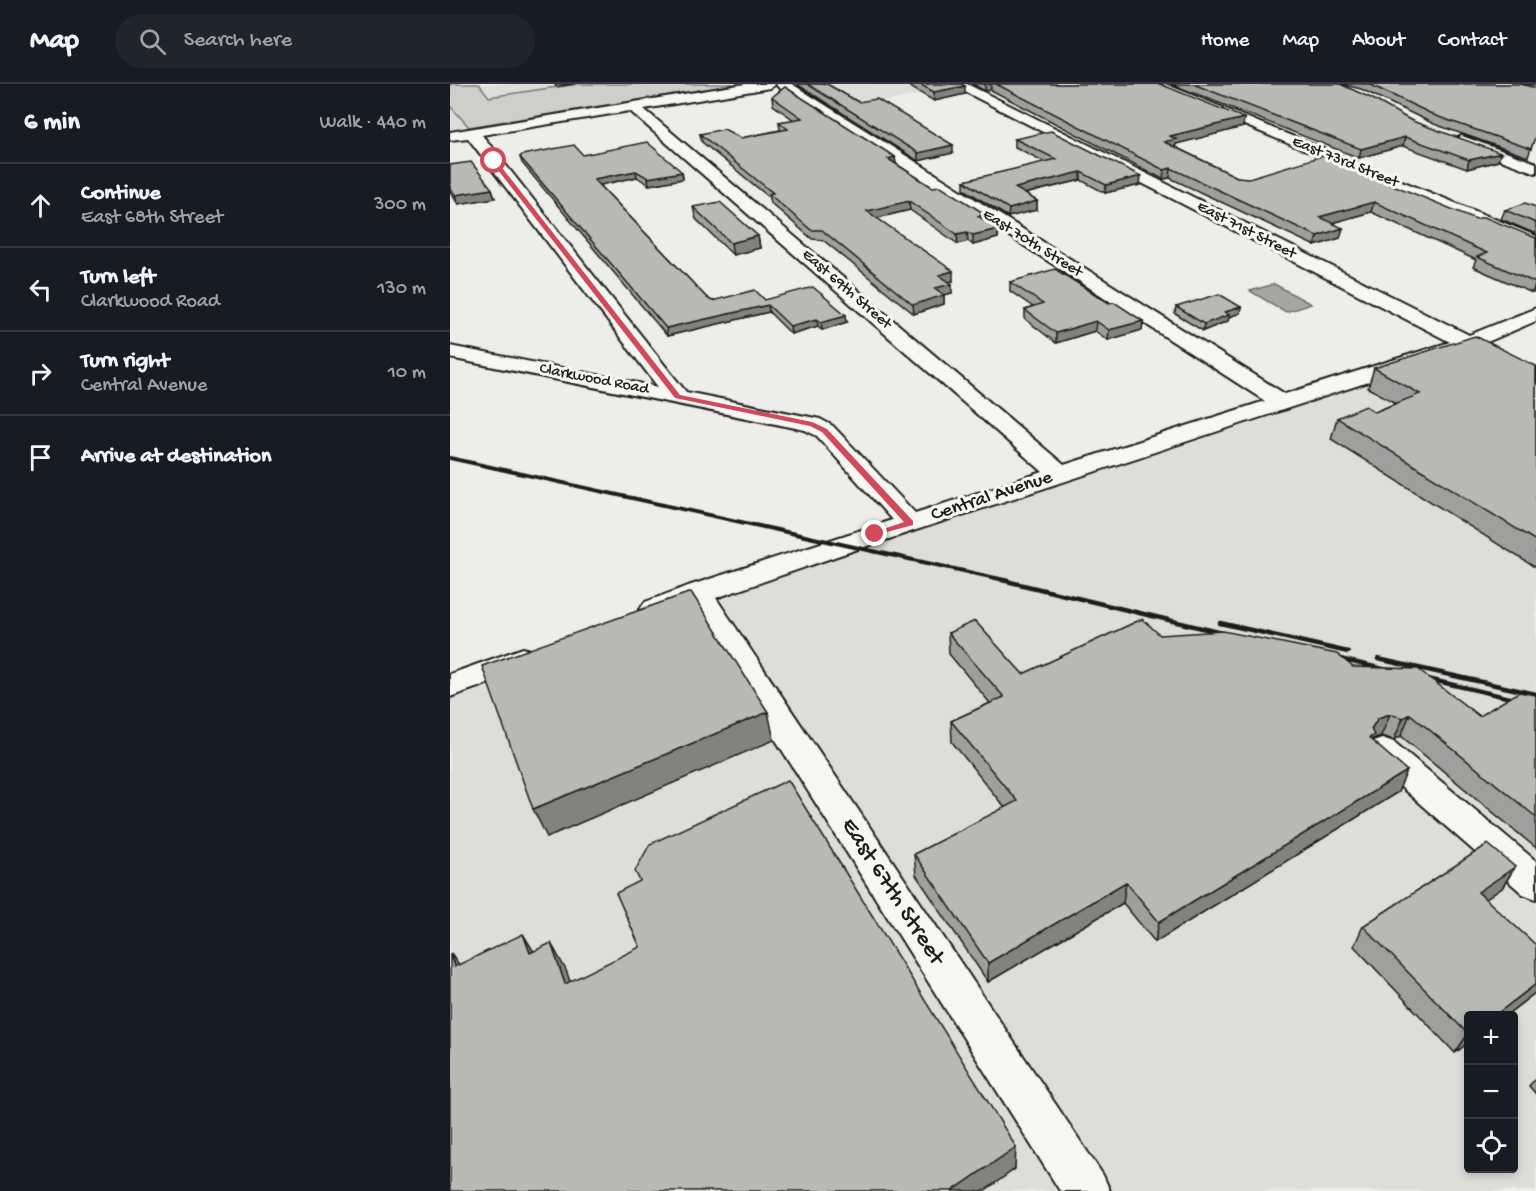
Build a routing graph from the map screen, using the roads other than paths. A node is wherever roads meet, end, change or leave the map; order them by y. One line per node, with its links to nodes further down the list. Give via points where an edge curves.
1 (770, 84): 5 (street)
2 (783, 84): 16 (street, East 70th Street)
3 (957, 84): 12 (street, East 71st Street)
4 (1153, 84): 10 (street, East 73rd Street)
5 (631, 105): 6 (street); 17 (street, East 69th Street)
6 (472, 133): 7 (street); 15 (street)
7 (450, 136)
8 (1448, 136): 9 (street)
9 (1536, 168)
10 (1536, 242)
11 (1536, 314): 12 (street, Central Avenue)
12 (1467, 343): 14 (street, East 71st Street); 16 (street, Central Avenue)
13 (450, 352): 15 (street, Clarkwood Road)
14 (1536, 377)
15 (678, 397): 18 (street, Clarkwood Road, via 812,424 825,430)
16 (1282, 402): 17 (street, Central Avenue)
17 (1060, 474): 18 (street, Central Avenue)
18 (910, 523): 19 (street, Central Avenue)
19 (698, 593): 20 (street, Central Avenue); 25 (street, East 67th Street)
20 (633, 617)
21 (547, 650): 22 (street)
22 (450, 686)
23 (1382, 751): 24 (street)
24 (1536, 883)
25 (1087, 1191)

